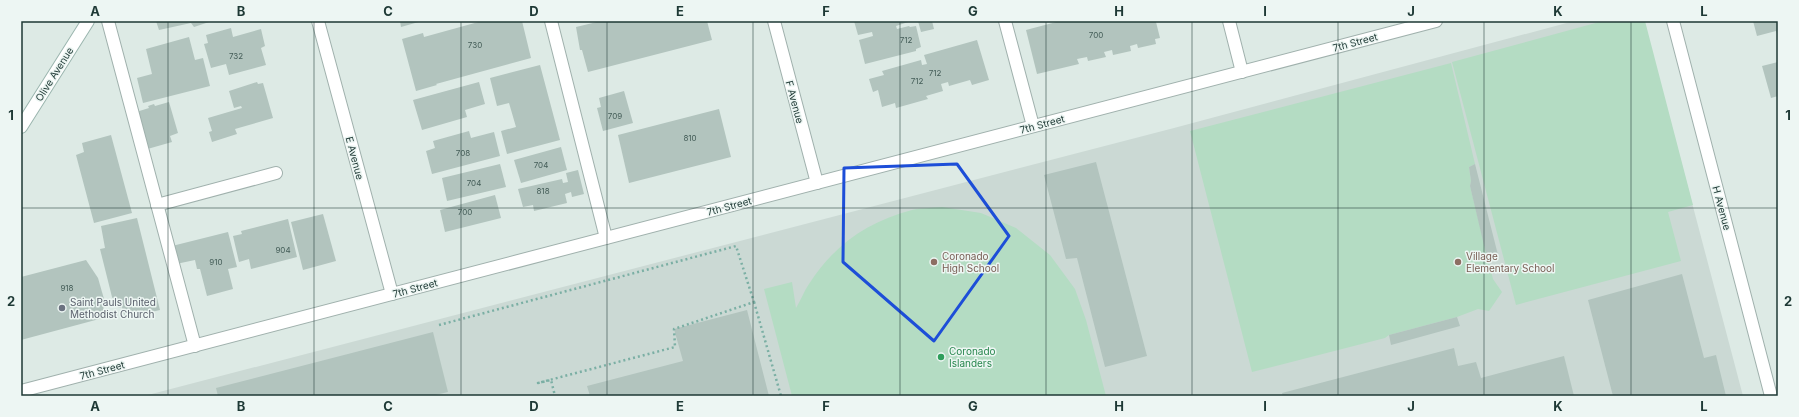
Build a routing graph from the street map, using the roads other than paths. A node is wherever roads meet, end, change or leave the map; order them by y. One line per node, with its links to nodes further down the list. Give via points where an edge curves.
1 (88, 21): 12 (street, Olive Avenue)
2 (108, 21): 15 (street)
3 (318, 21): 17 (street, E Avenue)
4 (551, 21): 16 (street)
5 (774, 21): 14 (street, F Avenue)
6 (1005, 21): 11 (street)
7 (1229, 21): 10 (street)
8 (1436, 21): 10 (street, 7th Street)
9 (1673, 21): 20 (street, H Avenue)
10 (1242, 72): 11 (street, 7th Street)
11 (1033, 126): 14 (street, 7th Street)
12 (21, 127)
13 (276, 173): 15 (street)
14 (817, 183): 16 (street, 7th Street)
15 (157, 205): 18 (street)
16 (606, 238): 17 (street, 7th Street)
17 (392, 294): 18 (street, 7th Street)
18 (195, 346): 19 (street, 7th Street)
19 (21, 391)
20 (1771, 396)

